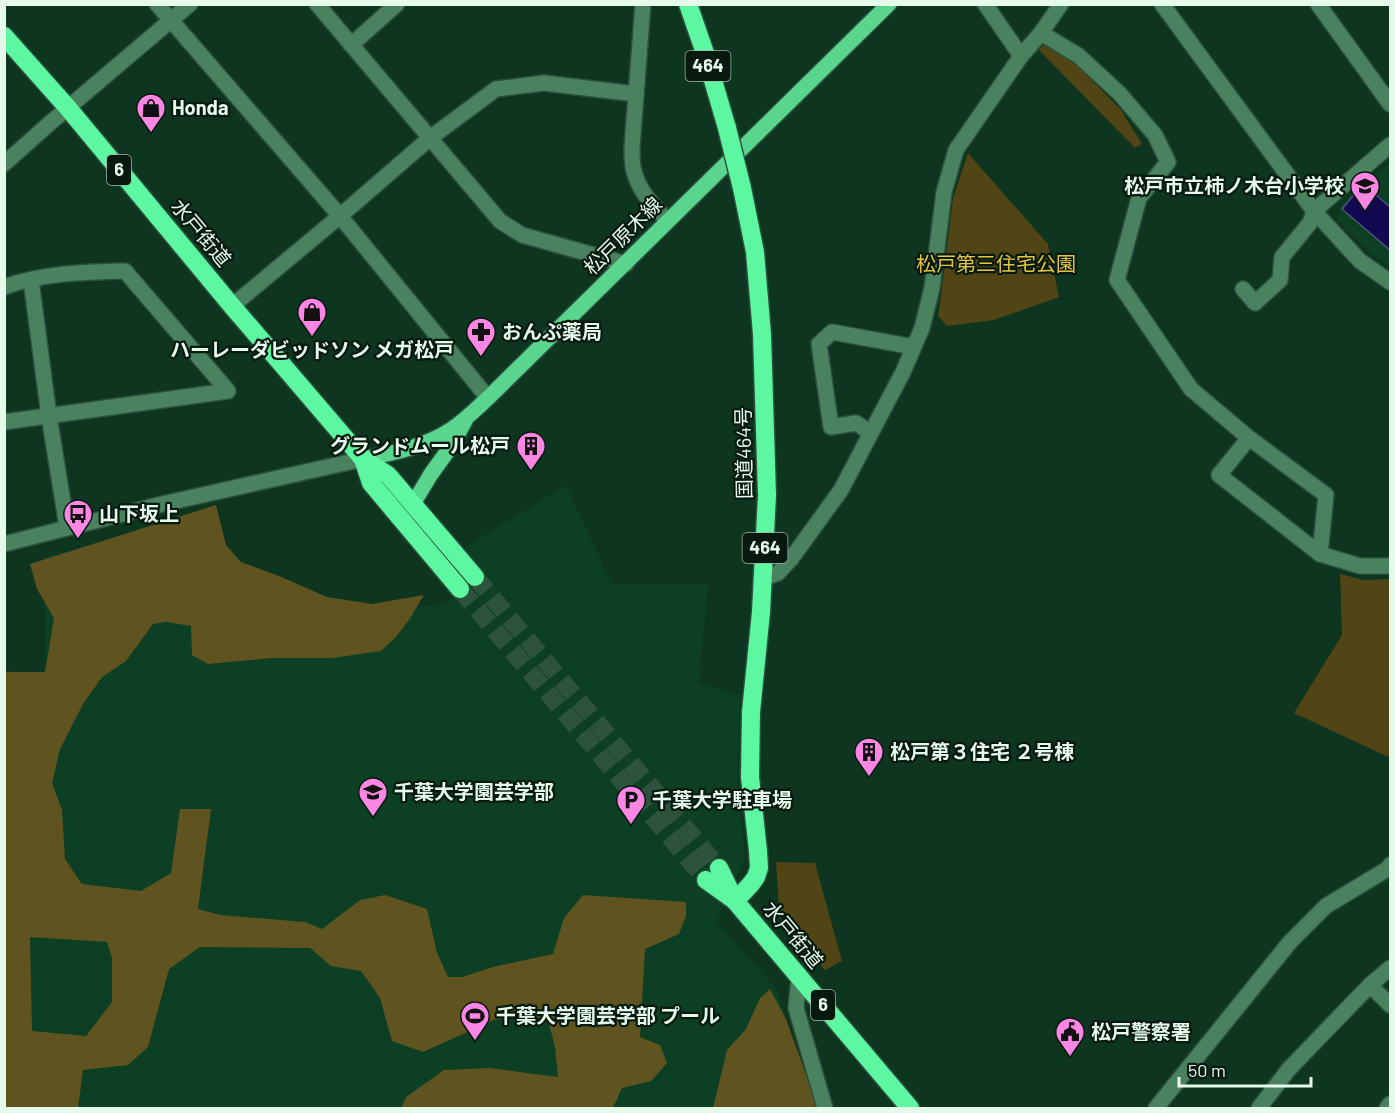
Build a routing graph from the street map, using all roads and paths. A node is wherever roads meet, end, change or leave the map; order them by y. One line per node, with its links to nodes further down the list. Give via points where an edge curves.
1 (158, 4): 12 (street)
2 (190, 4): 12 (street)
3 (317, 4): 15 (street)
4 (397, 4): 15 (street)
5 (643, 4): 17 (street)
6 (688, 4): 46 (highway, 国道464号 / 464, bridge, via 727,128 755,252 764,360)
7 (890, 4): 25 (main road, 松戸原木線)
8 (985, 4): 16 (street)
9 (1061, 4): 13 (street)
10 (1162, 4): 23 (street)
11 (1318, 4): 18 (street)
12 (171, 21): 19 (street); 24 (street)
13 (1041, 33): 16 (street); 38 (street, via 1079,56 1120,94 1155,135 1168,162 1139,198 1117,280 1191,389)
14 (4, 36): 19 (highway, 水戸街道 / 6)
15 (351, 45): 20 (street)
16 (1017, 62): 32 (street, via 956,150 944,192 932,288)
17 (636, 94): 20 (street, via 544,83 496,89); 25 (street, via 633,168 641,189)
18 (1390, 104)
19 (68, 108): 22 (street); 31 (highway, 水戸街道 / 6)
20 (430, 138): 24 (street); 26 (street, via 500,221 522,236)
21 (1390, 145): 23 (street)
22 (4, 164)
23 (1314, 211): 28 (street, via 1360,261); 30 (street, via 1310,223 1282,257 1280,280 1255,303)
24 (340, 216): 31 (street); 33 (street)
25 (668, 221): 26 (main road, 松戸原木線)
26 (626, 264): 33 (main road, 松戸原木線)
27 (31, 280): 29 (street); 34 (street); 34 (street, via 74,272 125,271 228,391)
28 (1390, 282)
29 (4, 287)
30 (1244, 289)
31 (232, 306): 39 (highway, 水戸街道 / 6)
32 (914, 347): 37 (street); 37 (street, via 832,332 819,344 831,427 856,423)
33 (488, 398): 35 (main road, 松戸原木線)
34 (49, 416): 36 (street); 41 (street)
35 (466, 418): 39 (main road, 松戸原木線, via 430,441); 40 (main road)
36 (4, 422)
37 (871, 433): 46 (street, via 841,490 791,559 778,573)
38 (1249, 438): 43 (street, via 1326,495); 43 (street, via 1219,475)
39 (363, 459): 40 (highway, 水戸街道 / 6, via 388,475); 41 (street); 47 (highway, 水戸街道 / 6, via 371,483)
40 (413, 504): 45 (highway, 水戸街道 / 6)
41 (67, 527): 42 (street)
42 (4, 544)
43 (1320, 554): 44 (street, via 1360,566)
44 (1390, 566)
45 (475, 577)
46 (764, 578): 50 (highway, 国道464号 / 464, via 750,777 759,868)
47 (460, 589)
48 (1390, 865): 58 (street, via 1326,906 1290,942)
49 (712, 874): 50 (highway, 水戸街道 / 6)
50 (735, 901): 52 (highway, 水戸街道 / 6)
51 (1390, 968): 53 (street)
52 (799, 977): 56 (street, via 796,1008); 57 (highway, 水戸街道 / 6)
53 (1370, 985): 54 (street); 59 (street, via 1289,1069)
54 (1390, 1005)
55 (1390, 1104): 60 (street)
56 (825, 1108)
57 (910, 1108)
58 (1156, 1108)
59 (1259, 1108)
60 (1387, 1108)

